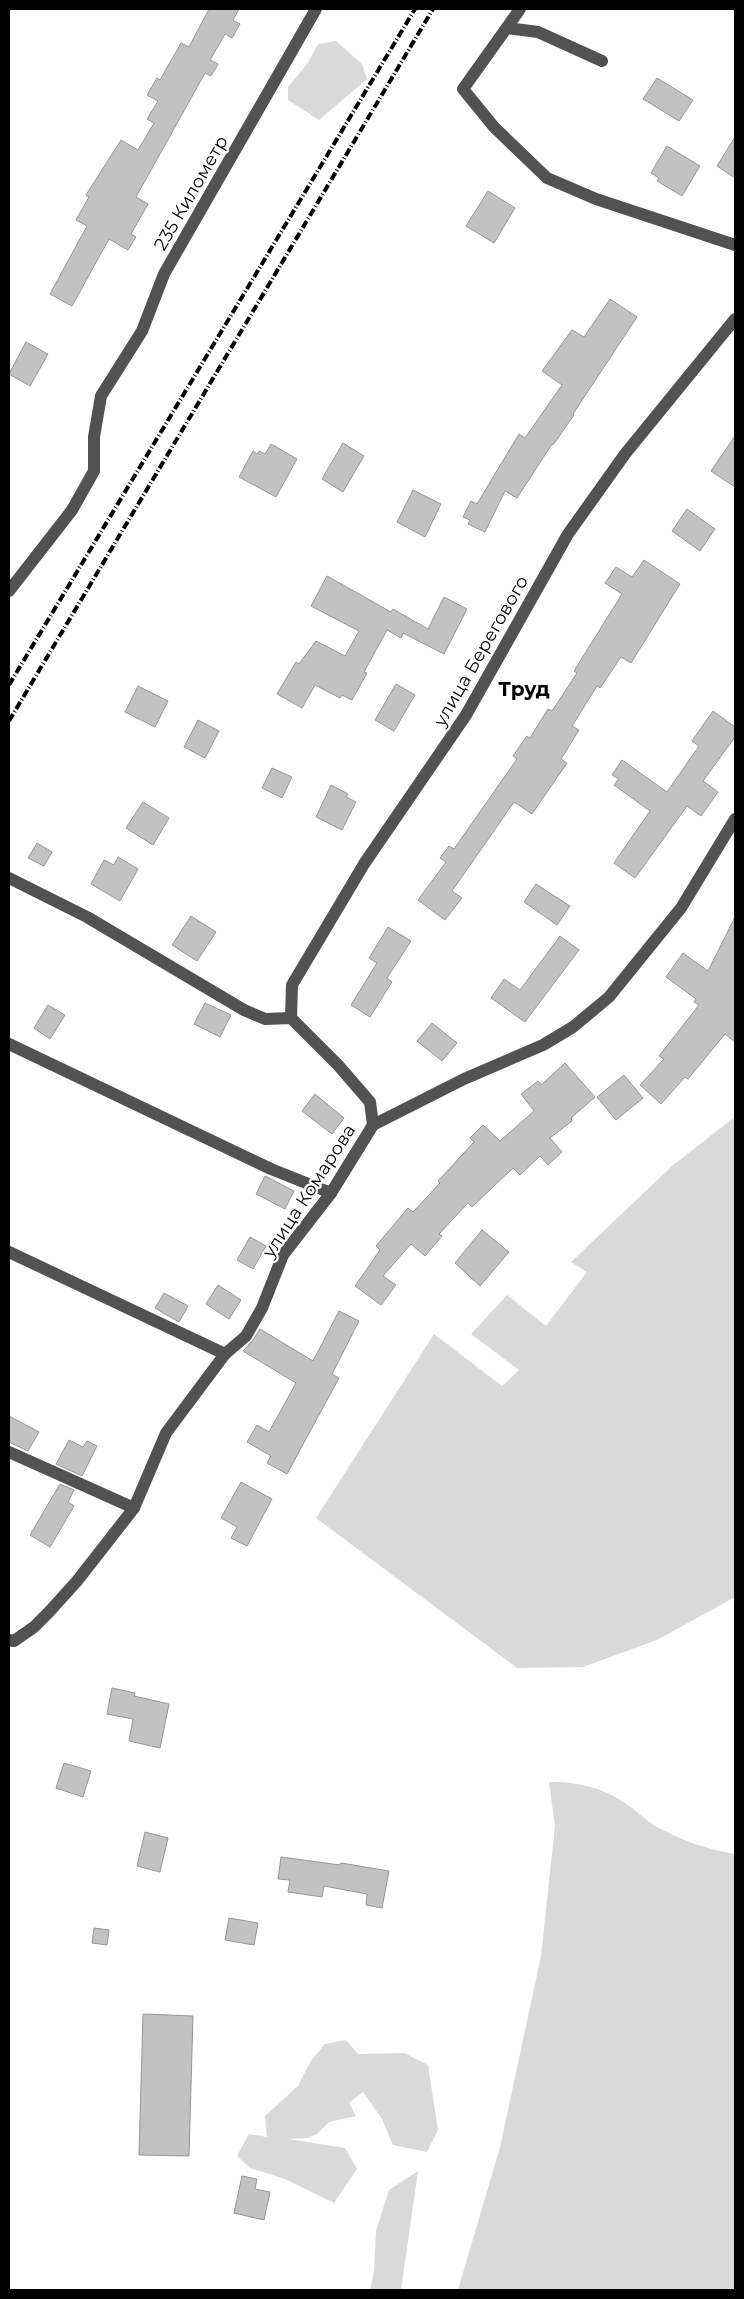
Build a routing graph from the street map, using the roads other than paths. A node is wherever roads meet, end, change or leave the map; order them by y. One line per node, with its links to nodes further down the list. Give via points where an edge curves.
1 (316, 9): 7 (street, 235 Километр, via 164,274 142,331 101,396 94,437 94,471 72,510)
2 (520, 9): 3 (street)
3 (507, 28): 4 (street, via 538,32); 5 (street, via 463,88 494,127 547,178)
4 (602, 61)
5 (735, 245)
6 (735, 319): 10 (street, улица Берегового, via 625,454 568,534 466,716 364,864 292,985)
7 (9, 591)
8 (735, 819): 12 (street, улица Комарова, via 681,908 609,997 573,1027 543,1045 464,1079)
9 (9, 878): 10 (street, via 87,917 244,1010 265,1019)
10 (290, 1018): 12 (street, via 370,1102)
11 (9, 1044): 13 (street, via 271,1169)
12 (373, 1125): 13 (street, улица Комарова)
13 (330, 1193): 15 (street, улица Комарова, via 283,1255 262,1308 246,1336)
14 (9, 1252): 15 (street)
15 (225, 1354): 17 (street, улица Комарова, via 166,1433)
16 (9, 1452): 17 (street)
17 (134, 1508): 18 (street, улица Комарова, via 49,1612 14,1641)
18 (9, 1640)

